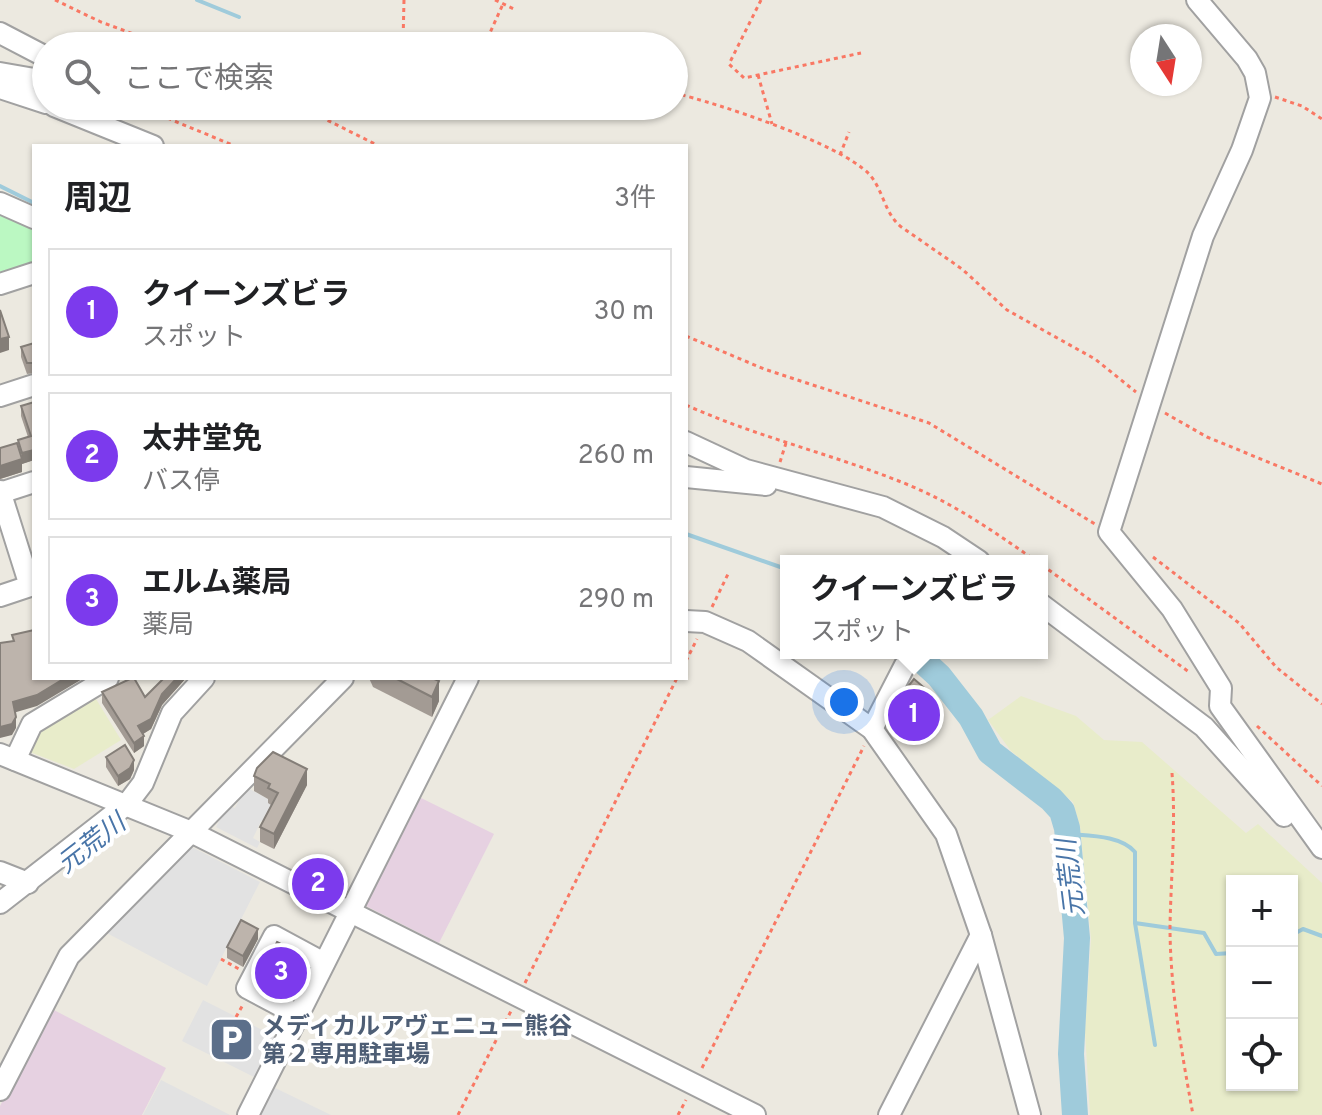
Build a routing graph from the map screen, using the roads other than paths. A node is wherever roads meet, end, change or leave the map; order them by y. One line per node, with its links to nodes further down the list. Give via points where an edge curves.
1 (1197, 0): 35 (street, via 1247,59 1260,98 1203,236 1109,532 1172,609 1221,688 1220,706)
2 (0, 33): 3 (street)
3 (32, 50)
4 (0, 73): 5 (street)
5 (32, 79)
6 (0, 88): 7 (street)
7 (32, 98)
8 (89, 120): 9 (street)
9 (148, 144)
10 (0, 203): 11 (street)
11 (32, 217)
12 (32, 274): 13 (street)
13 (0, 284)
14 (32, 386): 15 (street)
15 (0, 396)
16 (688, 443): 18 (street, via 746,470)
17 (688, 477): 18 (street, via 772,485)
18 (786, 481): 21 (street, via 883,507)
19 (32, 483): 20 (street)
20 (0, 492): 22 (street)
21 (970, 555)
22 (32, 586): 23 (street)
23 (0, 596)
24 (1048, 610): 36 (street, via 1204,727)
25 (688, 621): 31 (street, via 705,622 748,641)
26 (905, 665): 31 (street)
27 (105, 680): 32 (street, via 32,724)
28 (202, 680): 33 (street, via 172,713 143,783)
29 (341, 680): 34 (street)
30 (467, 680): 40 (street)
31 (872, 729): 41 (street, via 946,834)
32 (8, 757): 33 (street)
33 (127, 804): 34 (street); 38 (street)
34 (189, 831): 40 (street); 44 (street, via 69,956)
35 (1322, 848)
36 (1322, 857)
37 (0, 872): 38 (street)
38 (28, 883): 39 (street)
39 (0, 903)
40 (350, 912): 42 (street); 46 (street)
41 (981, 935): 47 (street); 48 (street)
42 (324, 963): 43 (street); 43 (street, via 274,936 247,988)
43 (298, 1015): 45 (street)
44 (0, 1090)
45 (248, 1115)
46 (755, 1115)
47 (889, 1115)
48 (1030, 1115)

